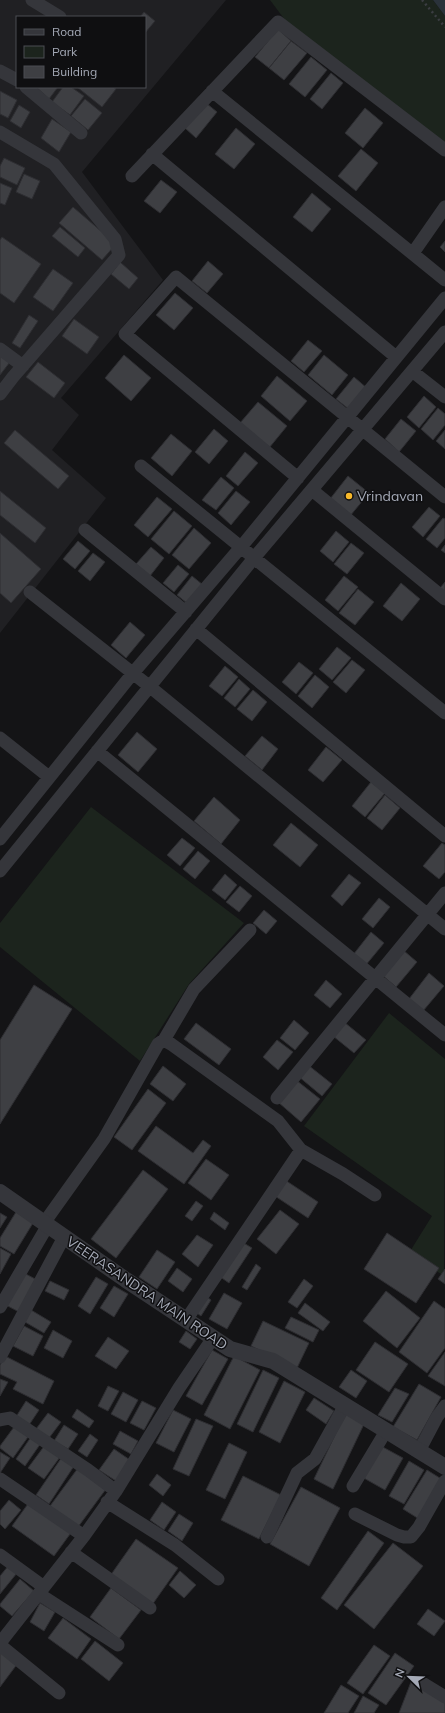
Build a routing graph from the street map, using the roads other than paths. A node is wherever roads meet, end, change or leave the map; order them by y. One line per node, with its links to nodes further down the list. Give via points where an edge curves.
1 (32, 0): 2 (street)
2 (58, 16)
3 (0, 70): 4 (street)
4 (16, 79)
5 (27, 88): 8 (street)
6 (212, 91): 9 (street, via 278,22); 10 (street); 13 (street)
7 (0, 132): 19 (street, via 54,164 115,239 119,255)
8 (81, 133)
9 (445, 150)
10 (152, 154): 11 (street); 18 (street)
11 (132, 176)
12 (445, 207): 13 (street)
13 (413, 253): 14 (street)
14 (445, 280)
15 (445, 298): 18 (street)
16 (445, 332): 20 (street)
17 (0, 349): 19 (street)
18 (396, 357): 23 (street)
19 (23, 366): 21 (street)
20 (412, 370): 22 (street); 24 (street)
21 (0, 394)
22 (445, 398)
23 (348, 416): 24 (street); 26 (street); 26 (street, via 176,277 125,334)
24 (363, 428): 27 (street); 28 (street)
25 (141, 466): 30 (street)
26 (298, 478): 30 (street)
27 (312, 490): 31 (street); 33 (street)
28 (445, 497)
29 (85, 530): 34 (street)
30 (241, 547): 31 (street); 34 (street)
31 (254, 558): 35 (street); 38 (street)
32 (30, 592): 36 (street)
33 (445, 599)
34 (186, 612): 36 (street)
35 (196, 629): 37 (street); 42 (street)
36 (133, 673): 37 (street); 41 (street)
37 (149, 686): 40 (street); 46 (street)
38 (445, 713)
39 (0, 738): 41 (street)
40 (97, 751): 44 (street); 49 (street)
41 (49, 777): 43 (street)
42 (445, 836)
43 (0, 839)
44 (0, 870)
45 (445, 893): 46 (street)
46 (428, 914): 47 (street); 49 (street)
47 (445, 929)
48 (250, 930): 51 (street, via 194,989)
49 (375, 978): 50 (street); 52 (street)
50 (445, 1036)
51 (164, 1040): 53 (street, via 278,1121); 56 (street, via 158,1044 104,1139)
52 (277, 1098)
53 (301, 1150): 55 (street); 59 (street)
54 (0, 1192): 56 (street, VEERASANDRA MAIN ROAD)
55 (375, 1195)
56 (46, 1224): 57 (street, VEERASANDRA MAIN ROAD); 58 (street)
57 (64, 1237): 59 (street, VEERASANDRA MAIN ROAD); 61 (street)
58 (0, 1307)
59 (186, 1320): 60 (street, VEERASANDRA MAIN ROAD)
60 (213, 1338): 62 (street, VEERASANDRA MAIN ROAD, via 230,1349 273,1361); 71 (street)
61 (0, 1357)
62 (345, 1405): 65 (street, VEERASANDRA MAIN ROAD); 75 (street, via 315,1458 297,1473)
63 (445, 1406): 66 (street)
64 (0, 1420): 71 (street, via 10,1418)
65 (386, 1430): 66 (street, VEERASANDRA MAIN ROAD); 70 (street)
66 (419, 1451): 67 (street, VEERASANDRA MAIN ROAD)
67 (445, 1467)
68 (0, 1479): 74 (street)
69 (445, 1481): 73 (street, via 411,1537 397,1535)
70 (353, 1486)
71 (116, 1491): 72 (street)
72 (107, 1502): 74 (street); 78 (street, via 175,1546)
73 (355, 1514)
74 (84, 1536): 76 (street)
75 (267, 1537)
76 (71, 1552): 79 (street); 80 (street)
77 (0, 1555): 79 (street)
78 (218, 1579)
79 (41, 1590): 81 (street); 82 (street)
80 (150, 1608)
81 (0, 1644): 84 (street)
82 (118, 1645)
83 (424, 1684): 85 (street)
84 (59, 1692)
85 (445, 1697)

